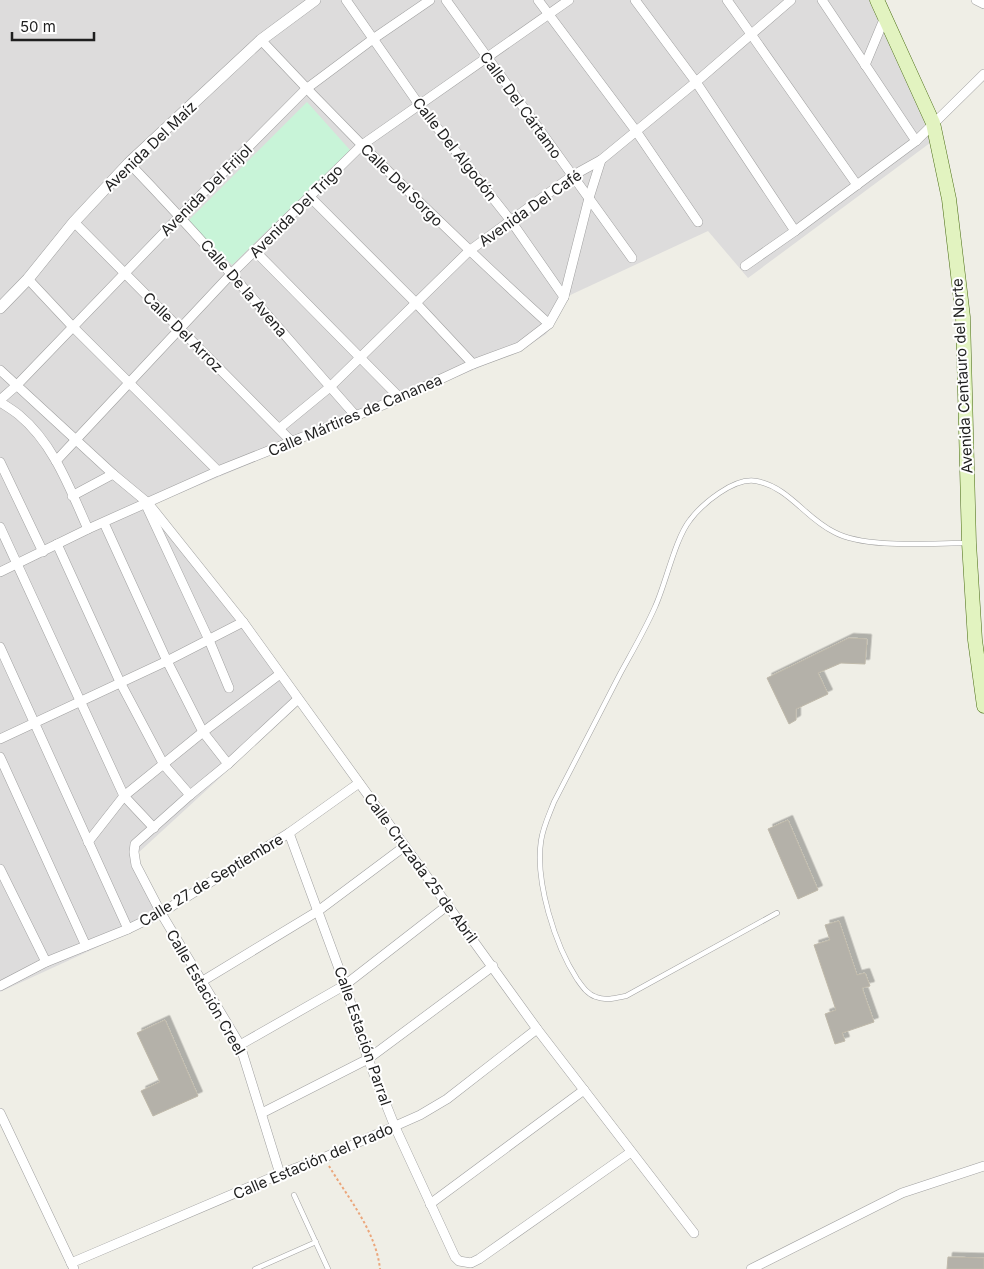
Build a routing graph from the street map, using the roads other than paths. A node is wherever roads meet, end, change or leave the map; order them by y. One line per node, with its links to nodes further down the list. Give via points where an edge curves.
1 (315, 0): 18 (street, Avenida Del Maíz)
2 (346, 0): 17 (street, Calle Del Algodón)
3 (430, 0): 17 (street, Avenida Del Frijol)
4 (446, 0): 19 (street, Calle Del Cártamo)
5 (538, 0): 14 (street)
6 (570, 0): 14 (street, Avenida Del Trigo)
7 (635, 0): 22 (street)
8 (726, 0): 16 (street)
9 (791, 0): 16 (street, Avenida Del Café)
10 (822, 0): 20 (street)
11 (877, 0): 15 (main road, Avenida Centauro del Norte)
12 (976, 0): 13 (street)
13 (984, 4)
14 (548, 14): 19 (street, Avenida Del Trigo); 26 (street)
15 (885, 17): 20 (street); 25 (main road, Avenida Centauro del Norte)
16 (751, 34): 22 (street, Avenida Del Café); 32 (street)
17 (373, 39): 23 (street, Avenida Del Frijol); 24 (street, Calle Del Algodón)
18 (261, 40): 23 (street, Calle Del Sorgo); 30 (street, Avenida Del Maíz)
19 (487, 58): 24 (street, Avenida Del Trigo); 31 (street, Calle Del Cártamo)
20 (865, 65): 27 (street)
21 (984, 74): 25 (street)
22 (696, 82): 26 (street, Avenida Del Café); 39 (street)
23 (306, 89): 28 (street, Calle Del Sorgo); 35 (street, Avenida Del Frijol)
24 (420, 106): 28 (street, Avenida Del Trigo); 36 (street, Calle Del Algodón)
25 (933, 123): 27 (street); 74 (main road, Avenida Centauro del Norte, via 949,199 963,317)
26 (636, 131): 29 (street, Avenida Del Café); 38 (street)
27 (916, 141): 32 (street)
28 (362, 145): 33 (street, Avenida Del Trigo); 40 (street, Calle Del Sorgo)
29 (601, 160): 31 (street, Avenida Del Café); 34 (street, Calle Mártires de Cananea)
30 (129, 163): 35 (street, Calle De la Avena); 37 (street, Avenida Del Maíz)
31 (572, 176): 34 (street, Calle Del Cártamo); 36 (street, Avenida Del Café)
32 (857, 185): 39 (street)
33 (310, 197): 41 (street, Avenida Del Trigo); 48 (street)
34 (589, 198): 42 (street, Calle Del Cártamo); 47 (street, Calle Mártires de Cananea)
35 (180, 216): 44 (street, Calle De la Avena); 45 (street, Avenida Del Frijol)
36 (511, 221): 40 (street, Avenida Del Café); 47 (street, Calle Del Algodón)
37 (74, 222): 45 (street, Calle Del Arroz); 46 (street, Avenida Del Maíz)
38 (698, 222)
39 (795, 231): 43 (street)
40 (469, 250): 48 (street, Avenida Del Café); 50 (street, Calle Del Sorgo)
41 (255, 251): 44 (street, Avenida Del Trigo); 53 (street)
42 (632, 258)
43 (745, 266)
44 (232, 273): 52 (street, Avenida Del Trigo); 58 (street, Calle De la Avena)
45 (125, 274): 51 (street, Avenida Del Frijol); 52 (street, Calle Del Arroz)
46 (28, 279): 49 (street, Avenida Del Maíz); 51 (street)
47 (564, 298): 50 (street, Calle Mártires de Cananea)
48 (416, 303): 53 (street, Avenida Del Café); 54 (street)
49 (0, 308)
50 (549, 324): 54 (street, Calle Mártires de Cananea, via 519,347)
51 (73, 327): 56 (street); 57 (street, Avenida Del Frijol)
52 (180, 329): 56 (street, Avenida Del Trigo); 62 (street, Calle Del Arroz)
53 (360, 356): 58 (street, Avenida Del Café); 59 (street)
54 (473, 364): 59 (street, Calle Mártires de Cananea)
55 (0, 370): 57 (street)
56 (130, 382): 63 (street, Avenida Del Trigo); 67 (street)
57 (16, 386): 60 (street, Avenida Del Frijol); 63 (street)
58 (330, 387): 61 (street, Calle De la Avena); 62 (street, Avenida Del Café)
59 (400, 398): 61 (street, Calle Mártires de Cananea)
60 (0, 401): 65 (street, via 34,430)
61 (355, 415): 64 (street, Calle Mártires de Cananea)
62 (280, 428): 64 (street, Calle Del Arroz)
63 (76, 440): 65 (street, Avenida Del Trigo); 68 (street)
64 (292, 442): 67 (street, Calle Mártires de Cananea)
65 (56, 461): 69 (street)
66 (0, 462): 76 (street)
67 (218, 471): 70 (street, Calle Mártires de Cananea)
68 (113, 474): 69 (street); 70 (street)
69 (72, 496): 73 (street)
70 (147, 504): 71 (street, Calle Mártires de Cananea); 79 (street, Calle Cruzada 25 de Abril); 80 (street)
71 (104, 523): 73 (street, Calle Mártires de Cananea); 82 (street)
72 (0, 527): 77 (street)
73 (88, 529): 75 (street, Calle Mártires de Cananea)
74 (969, 543): 88 (main road, Avenida Centauro del Norte, via 974,640); 106 (lane, via 850,539 823,526 784,493 753,481 729,487 704,504 689,522 654,608 545,822 540,861 551,923 566,962 585,990 596,997 610,999 626,996)
75 (57, 544): 76 (street, Calle Mártires de Cananea); 84 (street)
76 (43, 552): 77 (street, Calle Mártires de Cananea)
77 (17, 564): 78 (street, Calle Mártires de Cananea); 87 (street)
78 (0, 572)
79 (243, 622): 80 (street); 83 (street, Calle Cruzada 25 de Abril)
80 (209, 640): 82 (street); 85 (street)
81 (0, 648): 89 (street)
82 (167, 661): 84 (street); 90 (street)
83 (280, 674): 86 (street, Calle Cruzada 25 de Abril); 90 (street)
84 (120, 682): 87 (street); 94 (street)
85 (229, 688)
86 (298, 699): 93 (street); 95 (street, Calle Cruzada 25 de Abril)
87 (81, 701): 89 (street); 97 (street)
88 (984, 706)
89 (35, 722): 91 (street); 100 (street)
90 (203, 732): 93 (street); 94 (street)
91 (0, 739)
92 (0, 757): 108 (street)
93 (228, 764): 96 (street)
94 (164, 765): 96 (street); 97 (street)
95 (359, 783): 99 (street, Calle 27 de Septiembre); 101 (street, Calle Cruzada 25 de Abril)
96 (190, 795): 98 (street)
97 (124, 796): 98 (street); 100 (street)
98 (154, 828): 105 (street, Calle Estación Creel, via 135,844 134,852 136,865)
99 (289, 833): 104 (street, Calle Estación Parral); 105 (street, Calle 27 de Septiembre)
100 (88, 842): 107 (street)
101 (405, 846): 103 (street, Calle Cruzada 25 de Abril); 104 (street)
102 (0, 868): 109 (street)
103 (448, 905): 110 (street, Calle Cruzada 25 de Abril); 112 (street)
104 (318, 910): 111 (street); 112 (street, Calle Estación Parral)
105 (161, 913): 107 (street, Calle 27 de Septiembre); 111 (street, Calle Estación Creel)
106 (777, 913)
107 (128, 929): 108 (street, Calle 27 de Septiembre)
108 (86, 946): 109 (street, Calle 27 de Septiembre)
109 (46, 962): 113 (street, Calle 27 de Septiembre)
110 (493, 966): 114 (street, Calle Cruzada 25 de Abril); 116 (street)
111 (201, 982): 115 (street, Calle Estación Creel)
112 (345, 985): 115 (street); 116 (street, Calle Estación Parral)
113 (0, 986)
114 (537, 1029): 117 (street, Calle Cruzada 25 de Abril); 120 (street, Calle Estación del Prado, via 447,1099)
115 (240, 1045): 119 (street, Calle Estación Creel)
116 (368, 1059): 119 (street); 120 (street, Calle Estación Parral)
117 (584, 1090): 121 (street, Calle Cruzada 25 de Abril); 125 (street)
118 (0, 1113): 128 (street)
119 (262, 1113): 123 (street, Calle Estación Creel)
120 (395, 1127): 123 (street, Calle Estación del Prado); 125 (street, Calle Estación Parral)
121 (630, 1152): 125 (street, Calle Estación Parral, via 471,1262 459,1261 455,1257); 126 (street, Calle Cruzada 25 de Abril)
122 (984, 1166): 131 (street, via 902,1193)
123 (280, 1174): 128 (street, Calle Estación del Prado)
124 (294, 1195): 127 (lane)
125 (430, 1204)
126 (694, 1233)
127 (316, 1242): 129 (lane); 130 (lane)
128 (72, 1266)
129 (255, 1269)
130 (328, 1269)
131 (751, 1269)

